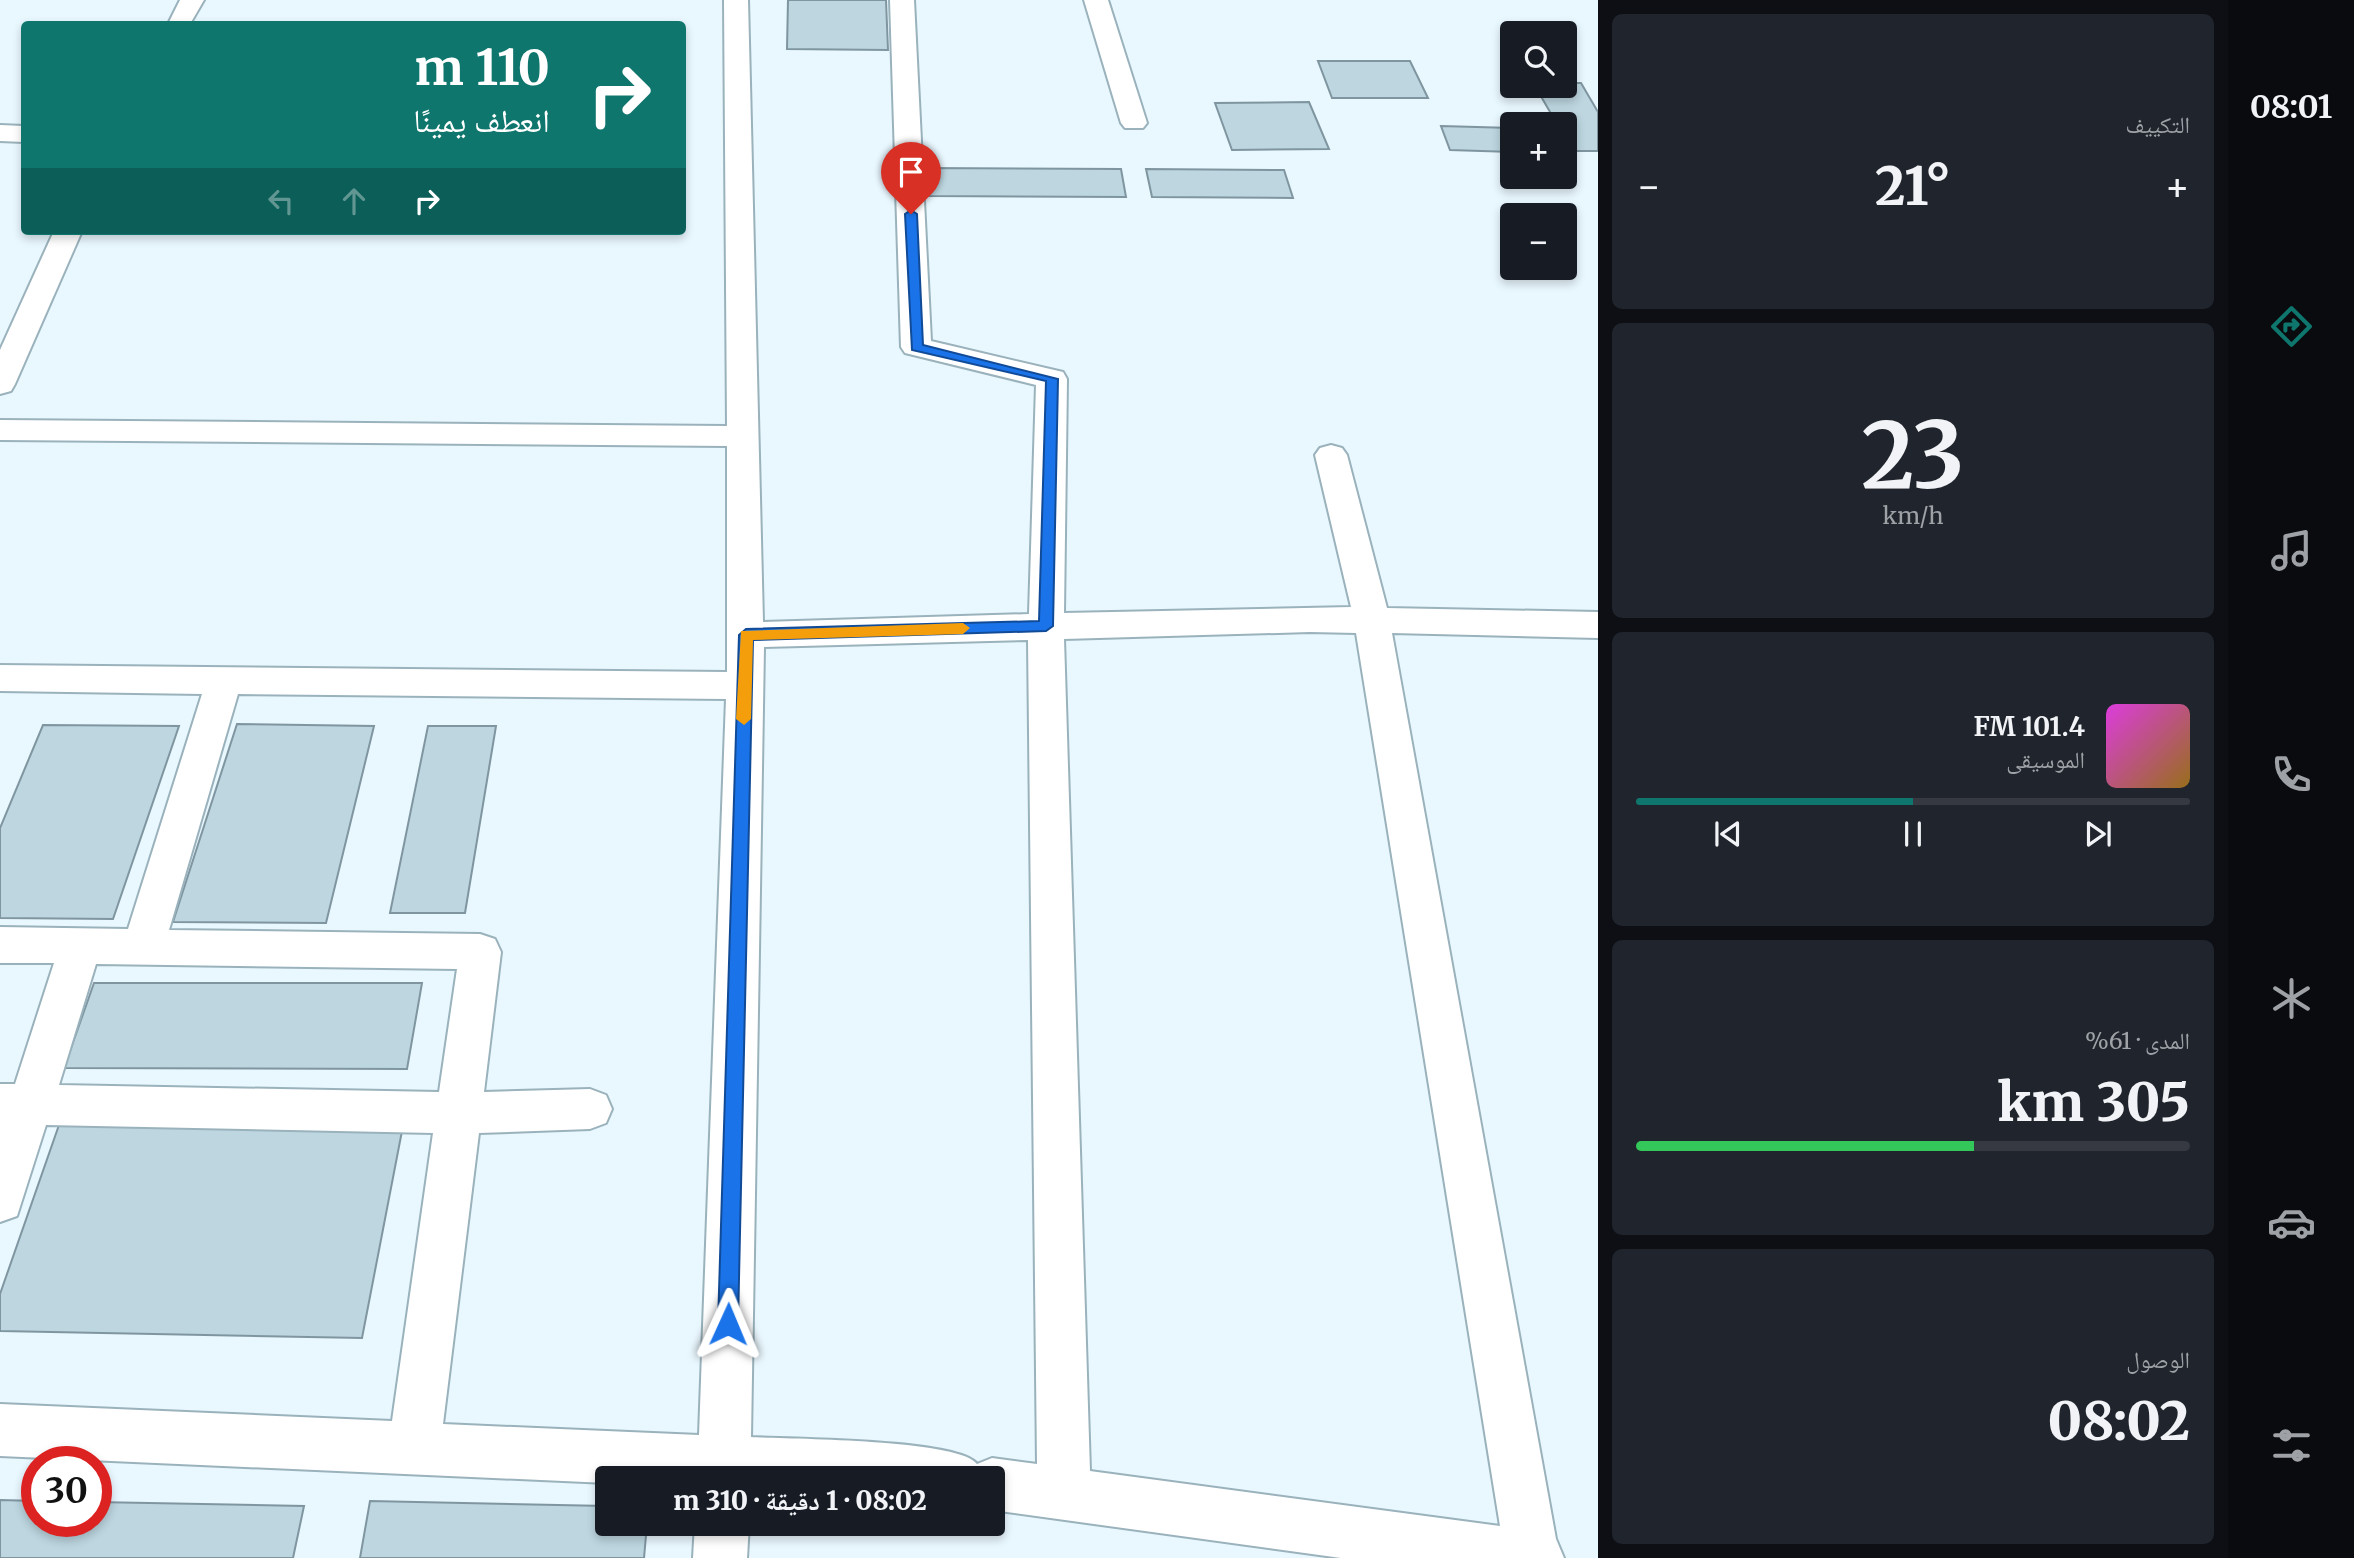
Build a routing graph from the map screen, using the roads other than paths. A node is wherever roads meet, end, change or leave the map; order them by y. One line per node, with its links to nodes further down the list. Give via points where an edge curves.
1 (192, 0): 5 (street)
2 (736, 0): 12 (street)
3 (902, 0): 16 (street, via 916,347 1052,379)
4 (1096, 0): 6 (street)
5 (181, 21)
6 (1134, 123)
7 (0, 133): 8 (street)
8 (21, 134)
9 (66, 235): 10 (street)
10 (0, 384)
11 (0, 430): 12 (street)
12 (743, 436): 17 (street)
13 (1331, 455): 14 (street)
14 (1372, 620): 15 (street); 16 (street); 36 (street)
15 (1598, 625)
16 (1046, 626): 17 (street); 33 (street)
17 (746, 635): 20 (street)
18 (0, 678): 19 (street)
19 (224, 681): 20 (street); 23 (street)
20 (744, 686): 31 (street)
21 (0, 945): 22 (street)
22 (81, 946): 23 (street); 24 (street)
23 (143, 947): 26 (street, via 480,952)
24 (15, 1105): 26 (street); 27 (street)
25 (590, 1109): 26 (street)
26 (458, 1113): 29 (street)
27 (0, 1200)
28 (0, 1430): 29 (street)
29 (414, 1448): 30 (street)
30 (657, 1466)
31 (724, 1466)
32 (1005, 1486): 33 (street)
33 (1064, 1494): 36 (street)
34 (721, 1536): 35 (street)
35 (720, 1558)
36 (1534, 1558)

